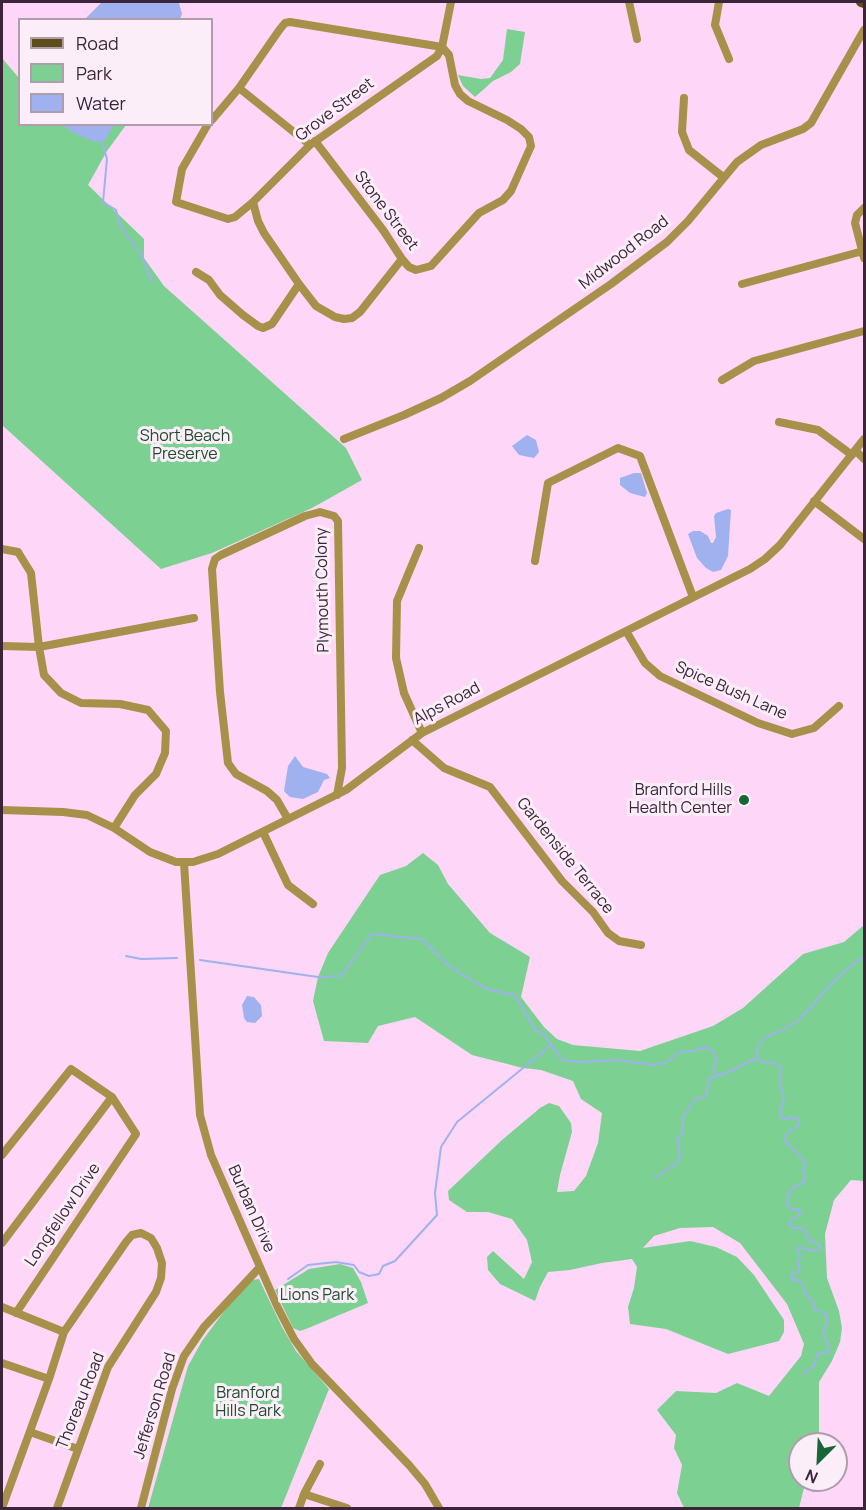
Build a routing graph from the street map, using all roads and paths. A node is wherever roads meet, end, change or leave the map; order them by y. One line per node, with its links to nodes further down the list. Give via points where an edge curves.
1 (451, 2): 6 (street)
2 (630, 2): 5 (street)
3 (719, 2): 7 (street, via 715,24)
4 (864, 30): 13 (street, Midwood Road, via 811,123 752,150)
5 (637, 39)
6 (442, 46): 8 (street, via 285,23); 12 (street, Grove Street, via 430,62); 17 (street, Stone Street, via 449,55 460,94 521,129 531,146 511,191 479,213 431,266 416,270)
7 (729, 59)
8 (239, 88): 10 (street); 12 (street, Stone Street)
9 (684, 98): 13 (street, via 682,132 689,150)
10 (213, 119)
11 (207, 126): 14 (street, Grove Street, via 182,169 176,202 228,219)
12 (313, 143): 14 (street, Grove Street); 17 (street, Stone Street, via 383,230)
13 (723, 177): 24 (street, Midwood Road, via 669,240 503,359 441,398)
14 (253, 202): 19 (street, via 264,233)
15 (864, 208): 16 (street, via 855,223)
16 (863, 255): 20 (street)
17 (402, 260): 19 (street, via 352,318 325,312)
18 (196, 272): 19 (street, via 263,328 272,324)
19 (299, 284)
20 (742, 284)
21 (864, 331): 22 (street, via 754,361)
22 (722, 380)
23 (779, 423): 26 (street, via 818,429)
24 (344, 439)
25 (864, 440): 26 (street, Alps Road)
26 (854, 453): 27 (street); 28 (street, Alps Road)
27 (864, 459)
28 (814, 501): 29 (street); 33 (street, Alps Road, via 765,559)
29 (864, 539)
30 (419, 548): 39 (street, via 397,601 396,658 404,693)
31 (2, 549): 37 (street, via 18,552 31,573)
32 (535, 561): 33 (street, via 548,483 618,448 640,456)
33 (693, 597): 35 (street, Alps Road)
34 (194, 618): 37 (street)
35 (626, 631): 38 (street, Spice Bush Lane, via 645,663 660,676 758,723 792,734 814,728); 39 (street, Alps Road)
36 (2, 646): 37 (street)
37 (39, 647): 44 (street, via 44,675 61,693 81,704 120,704 148,710 166,731 165,753 156,774 135,795)
38 (839, 706)
39 (422, 733): 40 (street, Alps Road)
40 (412, 740): 41 (street, Alps Road); 48 (street, Gardenside Terrace, via 444,768 490,787 562,881 608,933 619,941)
41 (338, 795): 43 (street, Alps Road); 43 (street, Plymouth Colony, via 342,768 338,521 327,512 320,512 220,555 212,569 228,763 236,774 277,800)
42 (2, 810): 44 (street, via 80,814)
43 (288, 819): 45 (street, Alps Road)
44 (114, 828): 46 (street, via 150,852)
45 (263, 832): 46 (street, Alps Road, via 218,854); 47 (street, via 288,885)
46 (184, 863): 52 (street, Burban Drive, via 202,1129)
47 (313, 904)
48 (641, 945)
49 (112, 1097): 50 (street, via 71,1069); 51 (street); 54 (street, Longfellow Drive, via 136,1134)
50 (2, 1155)
51 (2, 1243)
52 (260, 1268): 64 (street, Jefferson Road, via 204,1326 184,1356); 67 (street, Burban Drive, via 302,1352 409,1465)
53 (2, 1307): 54 (street)
54 (16, 1312): 55 (street)
55 (64, 1332): 57 (street); 59 (street, Thoreau Road, via 132,1235 141,1233 151,1238 162,1263 161,1278 108,1367)
56 (2, 1363): 57 (street)
57 (49, 1379): 58 (street)
58 (30, 1432): 59 (street); 62 (street)
59 (78, 1449): 63 (street, Thoreau Road)
60 (320, 1464): 61 (street)
61 (304, 1494): 65 (street); 66 (street)
62 (2, 1508)
63 (57, 1509)
64 (141, 1509)
65 (298, 1509)
66 (347, 1509)
67 (439, 1509)

